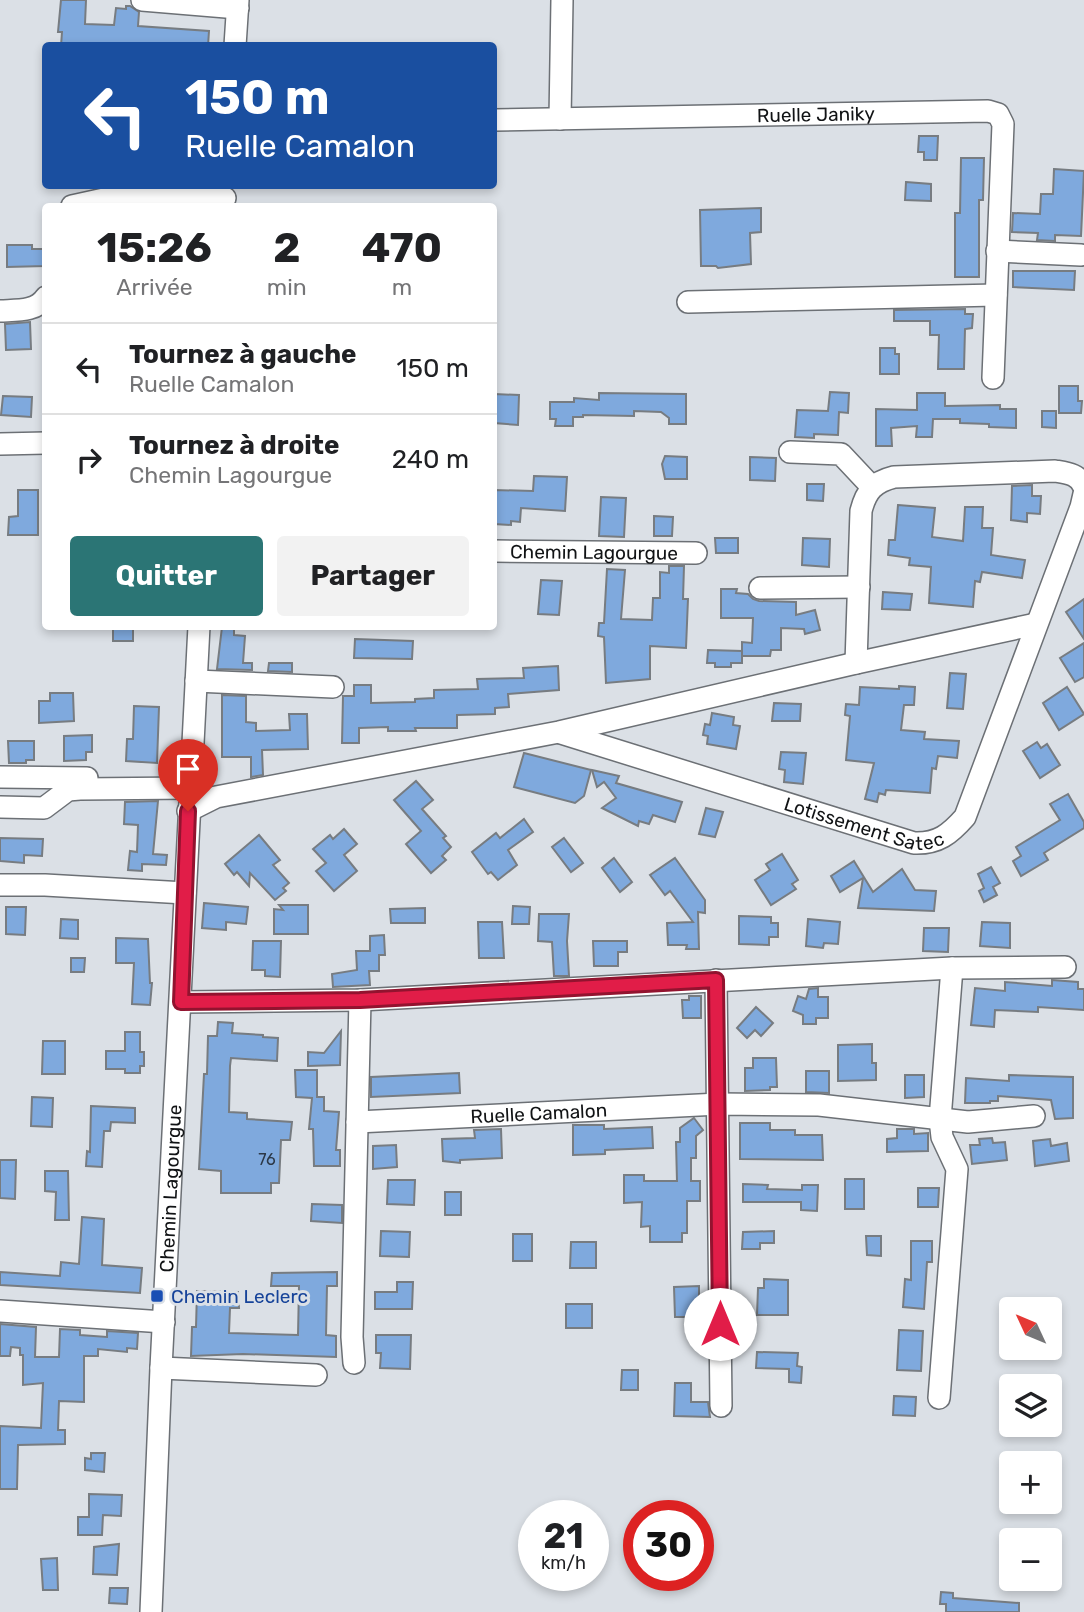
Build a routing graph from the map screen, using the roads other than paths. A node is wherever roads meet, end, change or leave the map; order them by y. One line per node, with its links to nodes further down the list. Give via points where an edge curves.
1 (142, 0): 3 (street)
2 (562, 0): 5 (street)
3 (238, 4): 4 (street)
4 (235, 42)
5 (560, 119): 6 (street, Ruelle Janiky); 9 (street, Ruelle Janiky, via 993,112 1003,124)
6 (497, 120)
7 (225, 197): 8 (street)
8 (88, 203)
9 (997, 251): 10 (street); 11 (street, Ruelle Janiky)
10 (1081, 255)
11 (996, 295): 13 (street); 15 (street, Ruelle Janiky)
12 (42, 302): 14 (street, via 33,309)
13 (688, 302)
14 (0, 312)
15 (993, 378)
16 (42, 443): 17 (street)
17 (0, 444)
18 (790, 452): 19 (street, via 841,454)
19 (872, 487): 20 (street, Lotissement Satec, via 894,477 1055,471 1072,474 1082,482); 23 (street, via 861,511)
20 (1083, 499): 25 (street, Lotissement Satec)
21 (497, 551): 22 (street, Chemin Lagourgue)
22 (696, 553)
23 (859, 587): 24 (street); 27 (street)
24 (760, 588)
25 (1036, 624): 27 (street, Lotissement Satec); 30 (street, Lotissement Satec, via 965,817 944,838 928,844)
26 (198, 630): 28 (street, Chemin Lagourgue)
27 (856, 663): 30 (street, Lotissement Satec)
28 (196, 681): 29 (street); 32 (street, Chemin Lagourgue)
29 (333, 687)
30 (559, 732): 34 (street, Lotissement Satec, via 216,797)
31 (0, 778): 32 (street)
32 (191, 783): 33 (street, via 68,790 44,808); 34 (street, Chemin Lagourgue)
33 (0, 807)
34 (188, 811): 36 (street, Chemin Lagourgue)
35 (0, 885): 36 (street)
36 (185, 893): 41 (street, Chemin Lagourgue)
37 (1065, 967): 38 (street)
38 (952, 968): 39 (street); 44 (street)
39 (716, 980): 40 (street); 42 (street)
40 (360, 1000): 41 (street); 45 (street)
41 (181, 1002): 47 (street, Chemin Lagourgue)
42 (719, 1104): 44 (street, Ruelle Camalon, via 819,1105); 45 (street, Ruelle Camalon); 52 (street)
43 (1034, 1116): 44 (street, Ruelle Camalon, via 968,1122)
44 (940, 1119): 51 (street, via 942,1137 957,1169)
45 (357, 1122): 48 (street)
46 (0, 1311): 47 (street)
47 (164, 1322): 49 (street, Chemin Lagourgue)
48 (354, 1363)
49 (160, 1368): 50 (street); 53 (street, Chemin Lagourgue)
50 (316, 1375)
51 (939, 1398)
52 (721, 1406)
53 (151, 1612)

